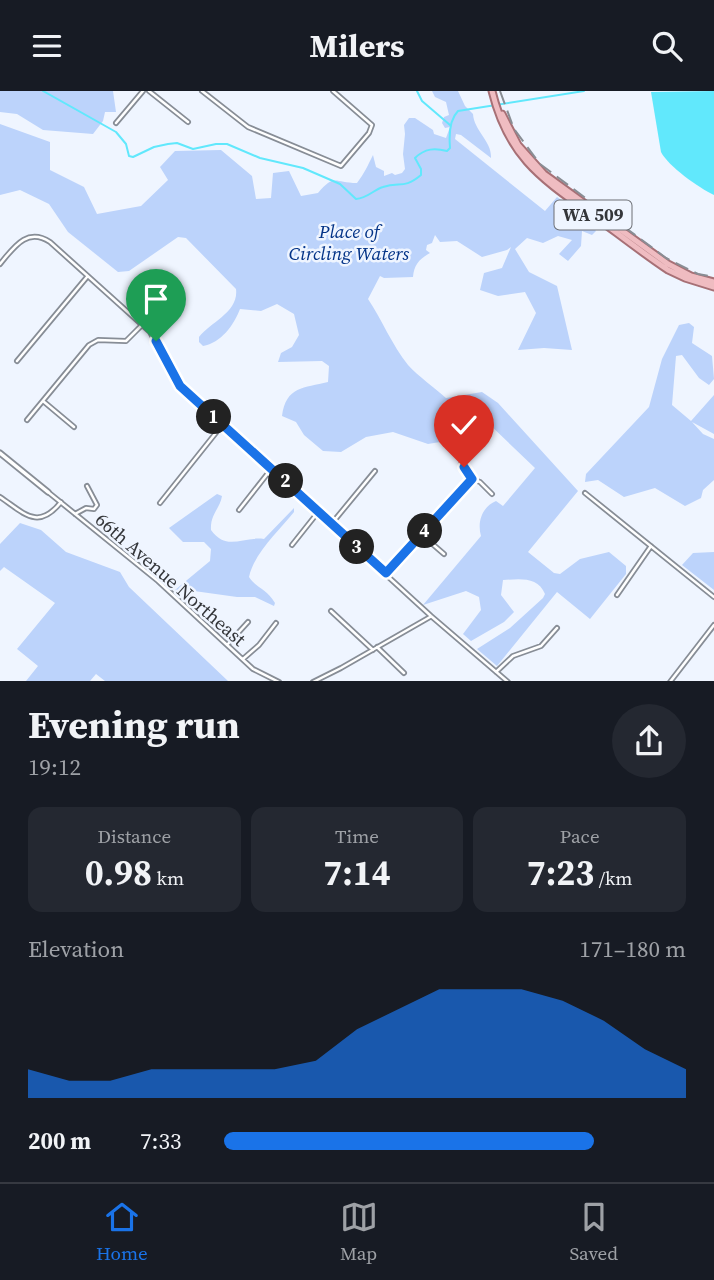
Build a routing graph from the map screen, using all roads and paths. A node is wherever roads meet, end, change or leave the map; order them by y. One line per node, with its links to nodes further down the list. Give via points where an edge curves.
1 (143, 91): 7 (street)
2 (149, 91): 6 (street)
3 (202, 91): 4 (street, via 248,127 340,166 372,125)
4 (333, 91)
5 (494, 91): 10 (main road, WA 509, via 512,144 540,177 668,270)
6 (188, 122)
7 (116, 123)
8 (0, 264): 9 (street, via 17,243 30,236 43,237)
9 (87, 277): 11 (street); 12 (street)
10 (714, 285)
11 (142, 325): 13 (street, via 126,341 92,343); 15 (street, via 180,386)
12 (17, 361)
13 (43, 401): 14 (street); 16 (street)
14 (27, 420)
15 (223, 424): 19 (street); 28 (street)
16 (74, 427)
17 (0, 453): 23 (street)
18 (461, 464): 21 (street)
19 (272, 468): 29 (street); 30 (street)
20 (375, 471): 32 (street)
21 (472, 479): 25 (street); 33 (street)
22 (87, 486): 31 (street, via 97,505)
23 (48, 492): 27 (street, 66th Avenue Northeast)
24 (585, 493): 35 (street)
25 (492, 494)
26 (0, 497): 27 (street, via 32,518 44,518)
27 (61, 502): 31 (street, 66th Avenue Northeast)
28 (160, 503)
29 (239, 510)
30 (319, 511): 32 (street); 34 (street)
31 (75, 514): 46 (street, 66th Avenue Northeast)
32 (332, 523): 37 (street)
33 (422, 535): 36 (street); 37 (street)
34 (292, 545)
35 (651, 546): 38 (street); 39 (street)
36 (444, 554)
37 (386, 573): 41 (street)
38 (617, 595)
39 (714, 597)
40 (331, 611): 48 (street)
41 (430, 616): 47 (street); 50 (street)
42 (248, 622): 46 (street)
43 (276, 623): 49 (street)
44 (714, 625): 55 (street)
45 (557, 628): 50 (street, via 538,649 513,656)
46 (228, 645): 49 (street, 66th Avenue Northeast)
47 (377, 647): 48 (street); 51 (street)
48 (373, 650): 53 (street)
49 (242, 659): 52 (street, 66th Avenue Northeast)
50 (496, 671): 54 (street)
51 (404, 673)
52 (279, 681)
53 (313, 681)
54 (509, 681)
55 (670, 681)

